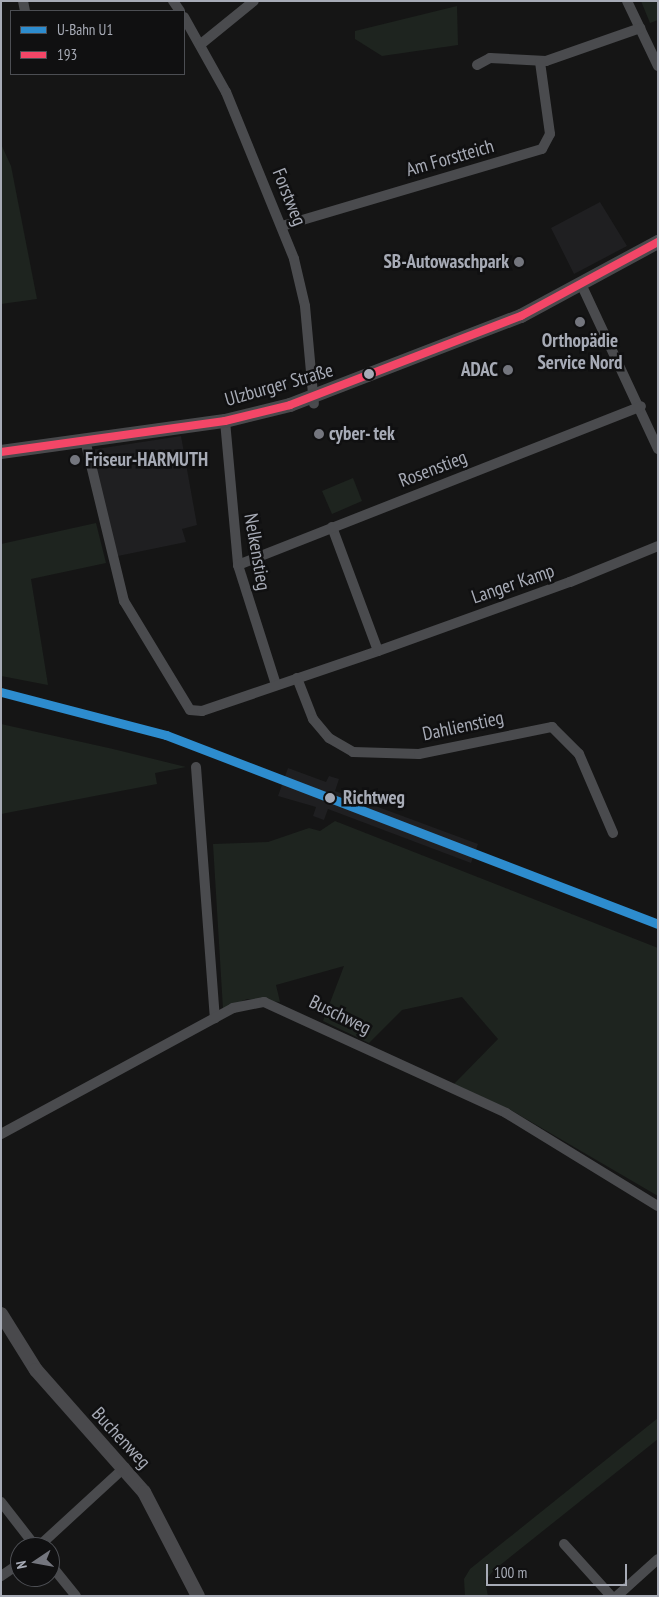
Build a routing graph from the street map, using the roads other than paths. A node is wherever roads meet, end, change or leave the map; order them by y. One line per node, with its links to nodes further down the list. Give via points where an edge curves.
1 (254, 1): 5 (street)
2 (627, 1): 4 (street)
3 (185, 19): 5 (street, Forstweg)
4 (640, 28): 6 (street); 8 (street)
5 (201, 44): 9 (street, Forstweg)
6 (540, 62): 7 (street, via 490,58); 9 (street, Am Forstteich, via 550,136 542,149)
7 (477, 65)
8 (658, 66)
9 (282, 226): 12 (street, Forstweg, via 302,286)
10 (658, 242): 11 (main road, Ulzburger Straße)
11 (582, 286): 12 (main road, Ulzburger Straße, via 393,369); 13 (street)
12 (313, 400): 14 (main road, Ulzburger Straße)
13 (641, 406): 16 (street); 18 (street, Rosenstieg)
14 (225, 421): 15 (main road, Ulzburger Straße); 20 (street, Nelkenstieg)
15 (85, 440): 17 (main road, Ulzburger Straße); 23 (street, Langer Kamp, via 124,601 190,710 202,711)
16 (658, 449)
17 (1, 452)
18 (332, 527): 20 (street, Rosenstieg); 21 (street)
19 (658, 546): 21 (street, Langer Kamp, via 570,582)
20 (238, 565): 23 (street, Nelkenstieg)
21 (378, 651): 22 (street, Langer Kamp)
22 (297, 678): 23 (street, Langer Kamp); 25 (street, Dahlienstieg, via 312,719 330,738 353,752 419,754 552,728 579,754)
23 (276, 685)
24 (196, 767): 26 (street)
25 (613, 833)
26 (215, 1018): 27 (street, Buschweg); 28 (street, Buschweg, via 248,1003 279,1006 506,1114)
27 (1, 1134)
28 (658, 1206)
29 (1, 1314): 30 (main road, Buchenweg, via 42,1378)
30 (125, 1467): 33 (street); 38 (main road, Buchenweg, via 165,1526)
31 (1, 1502): 32 (street)
32 (29, 1537)
33 (48, 1537)
34 (564, 1544): 39 (street)
35 (658, 1559): 40 (street)
36 (60, 1576): 37 (street)
37 (76, 1596)
38 (198, 1596)
39 (611, 1596)
40 (617, 1596)

